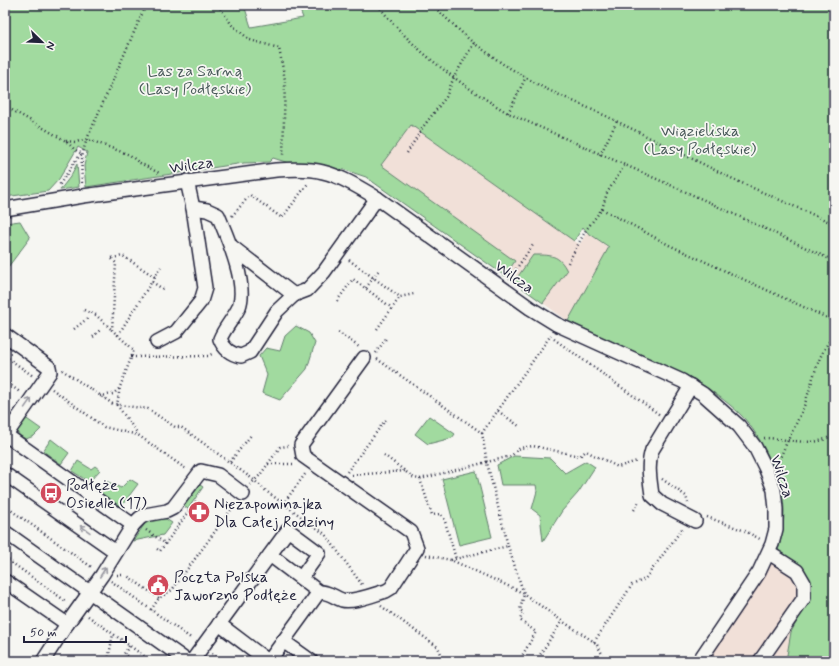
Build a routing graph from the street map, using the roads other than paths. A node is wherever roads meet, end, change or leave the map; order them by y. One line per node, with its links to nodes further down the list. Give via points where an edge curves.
1 (187, 181): 2 (street, Wilcza, via 283,169 322,171 350,182); 3 (street); 4 (street, Wilcza)
2 (377, 198): 6 (street, via 314,284); 10 (street, Wilcza, via 556,324)
3 (193, 208): 5 (street, via 218,215); 8 (street, via 205,288 200,301 176,332)
4 (5, 209)
5 (231, 246): 6 (street); 6 (street, via 239,279 240,298 239,306 220,339 229,351 241,356 250,352 277,311)
6 (294, 295)
7 (5, 335): 11 (street, one-way to 7, via 50,372 49,367)
8 (157, 342)
9 (364, 354): 23 (street, via 301,445 303,456 411,532 417,548 391,588 386,591 349,601 327,592)
10 (691, 386): 14 (street, via 652,450 649,473 652,496 662,504); 17 (street, Wilcza, via 739,426 751,441 765,467 776,503 776,529)
11 (5, 435): 15 (street)
12 (5, 474): 18 (street, one-way to 12)
13 (243, 494): 15 (street, via 218,475 201,471 173,508 145,515)
14 (692, 515)
15 (134, 524): 18 (street)
16 (5, 532): 22 (street)
17 (767, 548): 32 (street, Wilcza, via 759,572); 33 (street, via 797,571 804,583 804,598)
18 (116, 552): 22 (street, one-way to 18)
19 (270, 555): 20 (street); 20 (street, via 288,530 313,548 319,553); 25 (street)
20 (301, 578): 23 (street)
21 (5, 581): 24 (street)
22 (89, 592): 24 (street); 28 (street)
23 (319, 592): 26 (street)
24 (66, 624): 27 (street)
25 (218, 624): 29 (street); 30 (street)
26 (283, 641): 30 (street); 31 (street)
27 (43, 661)
28 (187, 661)
29 (192, 661)
30 (269, 661)
31 (311, 661)
32 (699, 661)
33 (760, 661)

